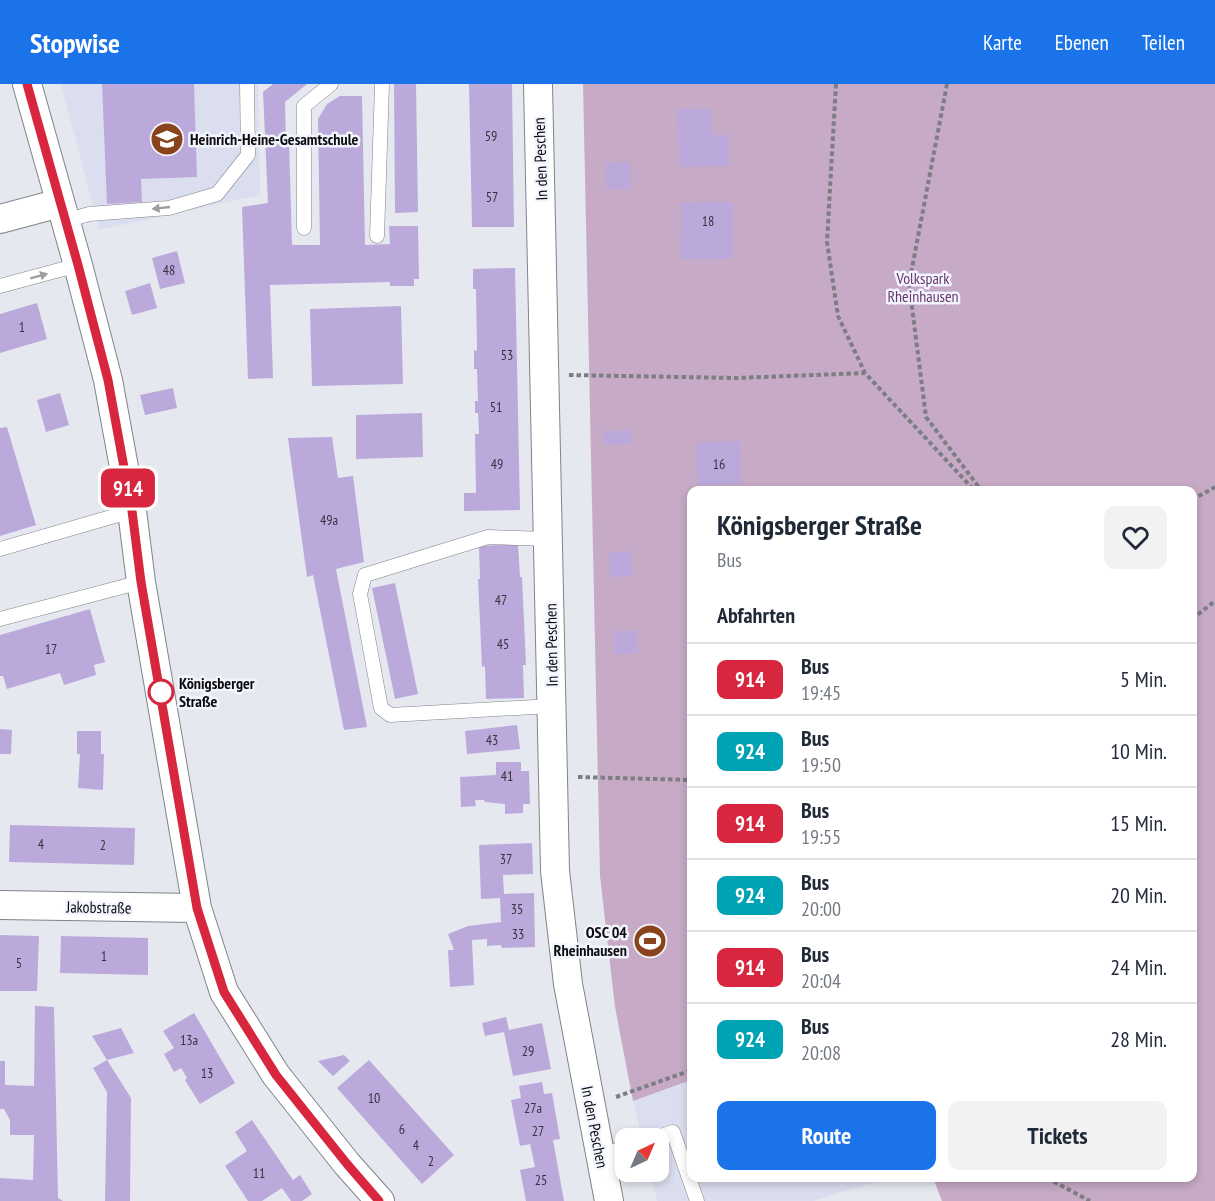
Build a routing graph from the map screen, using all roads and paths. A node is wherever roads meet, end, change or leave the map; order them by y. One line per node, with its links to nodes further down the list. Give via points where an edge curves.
1 (27, 84): 8 (street)
2 (247, 84): 8 (lane, one-way to 8, via 248,155 217,194 169,208)
3 (331, 84): 10 (lane, via 304,106)
4 (382, 84): 11 (lane)
5 (538, 84): 15 (street, In den Peschen)
6 (836, 84): 14 (path, via 827,242 838,316)
7 (947, 84): 17 (path, via 909,284 926,417)
8 (63, 212): 9 (street); 12 (street)
9 (0, 219)
10 (304, 228)
11 (377, 236)
12 (78, 265): 13 (lane, one-way to 12); 20 (street, via 108,380)
13 (0, 286)
14 (865, 373): 15 (path, via 737,378); 16 (path)
15 (545, 375): 21 (street, In den Peschen)
16 (970, 486)
17 (978, 486)
18 (1215, 487): 19 (path)
19 (1197, 497)
20 (132, 511): 22 (lane); 23 (street)
21 (549, 539): 27 (street, In den Peschen); 27 (lane, via 488,537 365,575 360,594 381,708 390,714)
22 (0, 549)
23 (141, 582): 26 (lane); 31 (street)
24 (1215, 601): 25 (path)
25 (1197, 614)
26 (0, 619)
27 (552, 706): 28 (street, In den Peschen)
28 (553, 776): 29 (path); 33 (street, In den Peschen, via 555,871 568,984)
29 (687, 780)
30 (0, 905): 31 (street, Jakobstraße)
31 (197, 908): 39 (street, via 224,992 276,1075)
32 (687, 1072): 33 (path)
33 (590, 1106): 35 (street, In den Peschen)
34 (669, 1133): 36 (lane, via 673,1132)
35 (613, 1151): 40 (street, In den Peschen)
36 (687, 1172)
37 (690, 1182): 41 (lane)
38 (1054, 1182): 42 (path)
39 (380, 1201)
40 (609, 1201)
41 (697, 1201)
42 (1090, 1201)

